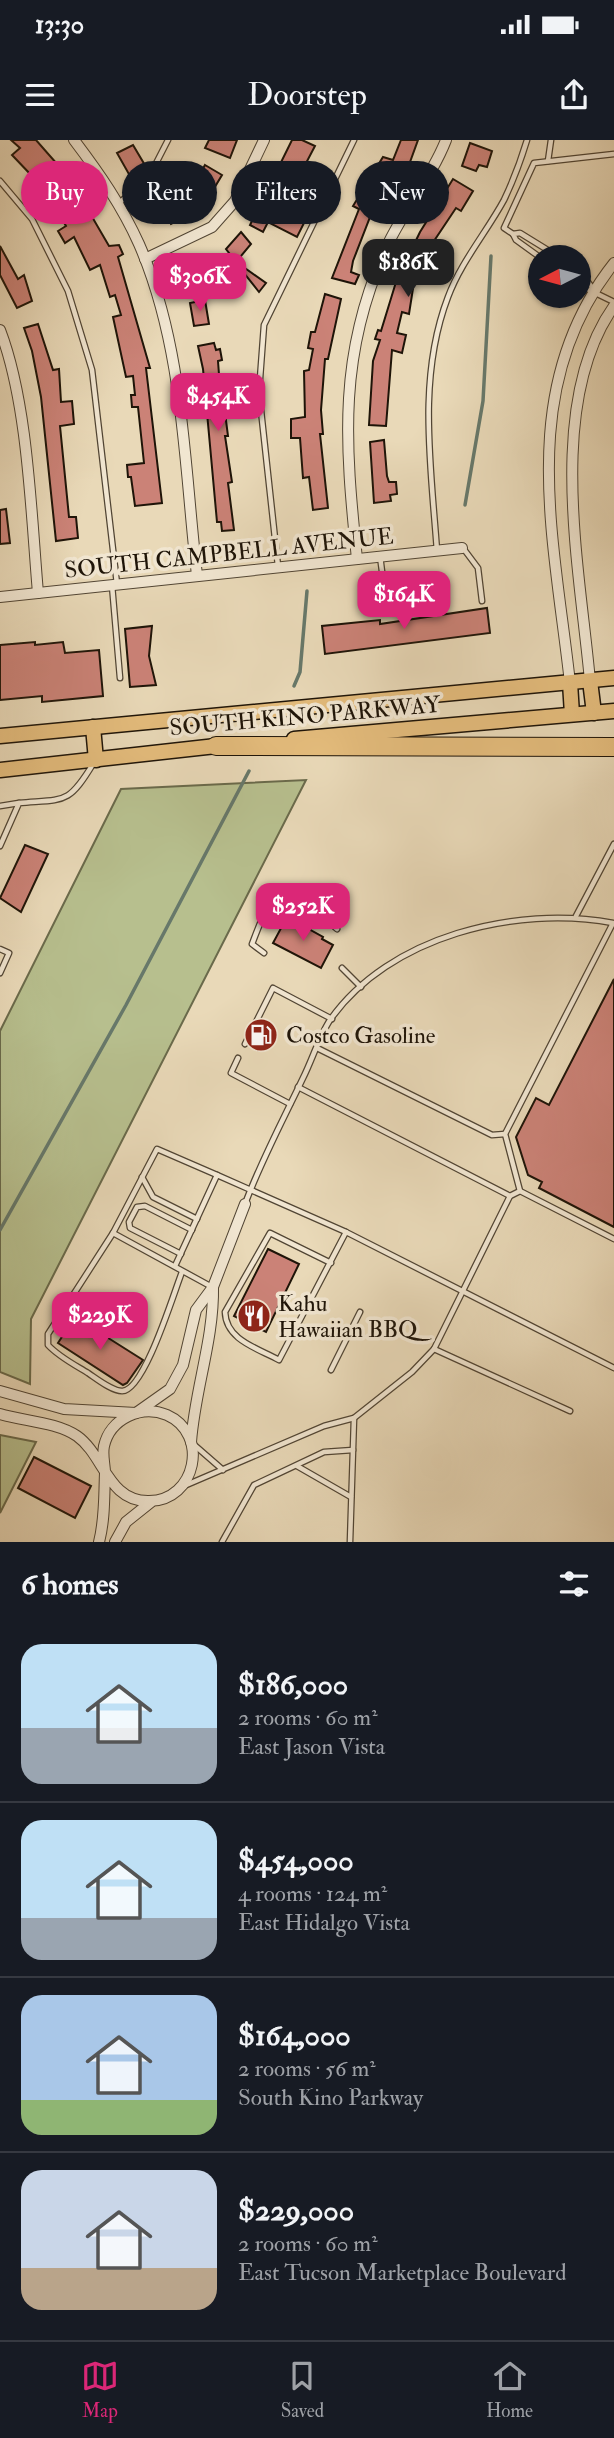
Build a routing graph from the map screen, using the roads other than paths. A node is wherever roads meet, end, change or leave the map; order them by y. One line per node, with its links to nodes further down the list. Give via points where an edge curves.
1 (74, 140): 11 (street)
2 (168, 140): 11 (lane, via 148,179)
3 (264, 140): 16 (street, via 235,201 212,227)
4 (354, 140): 26 (lane, via 264,325 259,393)
5 (446, 140): 25 (street, via 388,243 367,296 354,348 346,437)
6 (527, 140): 23 (lane, via 504,200 448,296 432,350 428,418)
7 (551, 140): 9 (lane)
8 (614, 154): 9 (lane)
9 (548, 161): 12 (lane, via 534,163 504,228)
10 (0, 181): 28 (lane, via 32,219 68,291 92,370)
11 (118, 204): 16 (street)
12 (513, 234): 13 (lane); 15 (lane)
13 (536, 243): 14 (lane)
14 (539, 245)
15 (528, 249)
16 (145, 259): 27 (street, via 173,360)
17 (614, 263): 19 (street)
18 (592, 287): 19 (lane)
19 (594, 290): 20 (lane); 36 (street, via 571,332 559,367 548,442)
20 (614, 304): 35 (street, via 595,341 573,415 571,458)
21 (0, 330): 29 (street, via 10,355 20,419)
22 (462, 548): 23 (street, SOUTH CAMPBELL AVENUE); 31 (lane, via 478,568)
23 (437, 551): 24 (street, SOUTH CAMPBELL AVENUE)
24 (380, 556): 25 (street, SOUTH CAMPBELL AVENUE); 32 (lane)
25 (357, 559): 26 (street, SOUTH CAMPBELL AVENUE)
26 (278, 567): 27 (street, SOUTH CAMPBELL AVENUE)
27 (197, 575): 28 (street, SOUTH CAMPBELL AVENUE)
28 (114, 584): 29 (street, SOUTH CAMPBELL AVENUE); 33 (lane)
29 (38, 593): 30 (street, SOUTH CAMPBELL AVENUE)
30 (0, 597)
31 (482, 601)
32 (387, 610)
33 (120, 678)
34 (614, 678): 35 (main road, SOUTH KINO PARKWAY)
35 (590, 681): 36 (main road, SOUTH KINO PARKWAY); 38 (main road)
36 (570, 683): 39 (main road); 40 (main road, SOUTH KINO PARKWAY)
37 (614, 711): 38 (main road, SOUTH KINO PARKWAY)
38 (594, 713): 39 (main road, SOUTH KINO PARKWAY)
39 (572, 714): 42 (main road, SOUTH KINO PARKWAY)
40 (93, 727): 41 (main road, SOUTH KINO PARKWAY); 44 (main road)
41 (0, 736)
42 (216, 746): 43 (highway); 44 (main road, SOUTH KINO PARKWAY)
43 (614, 747)
44 (96, 760): 45 (main road, SOUTH KINO PARKWAY); 46 (lane, via 77,791 65,799)
45 (0, 770)
46 (19, 803): 47 (lane); 49 (lane)
47 (0, 806)
48 (614, 844): 50 (lane)
49 (0, 846)
50 (576, 916): 51 (lane); 57 (lane, via 537,917 466,930 415,950)
51 (614, 922): 64 (lane)
52 (337, 929): 54 (lane, via 287,901 278,902 268,909 252,944)
53 (0, 949): 56 (lane, via 9,953)
54 (264, 953)
55 (342, 968): 57 (lane)
56 (0, 973)
57 (361, 987): 58 (lane)
58 (332, 1018): 59 (lane, via 273,988); 60 (lane)
59 (245, 1044)
60 (317, 1048): 62 (lane); 64 (lane, via 492,1135)
61 (238, 1058): 63 (lane, via 231,1073)
62 (298, 1087): 63 (lane); 69 (lane)
63 (290, 1104): 67 (lane)
64 (505, 1134): 68 (lane)
65 (217, 1175): 66 (lane, via 157,1149); 67 (lane); 73 (lane)
66 (142, 1176): 71 (lane); 73 (lane, via 153,1197)
67 (250, 1189): 70 (lane); 75 (lane)
68 (520, 1191): 69 (lane); 77 (lane)
69 (510, 1196): 83 (lane)
70 (245, 1204): 82 (street)
71 (125, 1210): 72 (lane); 76 (lane)
72 (132, 1213): 74 (lane, via 145,1206); 78 (lane, via 130,1228)
73 (197, 1219): 74 (lane)
74 (192, 1230): 78 (lane)
75 (346, 1232): 79 (lane); 83 (lane)
76 (113, 1233): 80 (lane); 81 (lane, via 48,1334 48,1345 100,1380 120,1391 132,1387 153,1352)
77 (614, 1239)
78 (181, 1254): 80 (lane)
79 (331, 1263): 79 (lane, via 270,1233 225,1312 225,1322 237,1338 279,1360)
80 (175, 1266): 81 (lane)
81 (182, 1272): 82 (lane)
82 (213, 1287): 90 (street, via 196,1310 174,1385); 93 (street, via 214,1318 198,1384)
83 (463, 1291): 85 (lane); 86 (lane)
84 (360, 1312): 87 (lane)
85 (433, 1349): 89 (lane); 92 (lane, via 385,1396)
86 (614, 1368)
87 (331, 1370)
88 (0, 1391): 90 (street, via 64,1409)
89 (570, 1411)
90 (136, 1413): 93 (street, via 155,1411 174,1418); 96 (street, via 108,1435)
91 (0, 1414): 96 (street, via 72,1433)
92 (354, 1418): 94 (lane); 97 (lane, via 324,1426)
93 (191, 1442): 97 (lane); 98 (street, via 191,1471)
94 (353, 1450): 95 (lane, via 324,1452); 99 (lane)
95 (296, 1465): 99 (lane); 101 (lane, via 254,1485)
96 (105, 1470): 100 (street, via 119,1491); 102 (street)
97 (223, 1470): 98 (lane)
98 (181, 1488): 100 (street)
99 (351, 1497): 104 (lane)
100 (151, 1502): 103 (street, via 125,1522)
101 (224, 1541)
102 (99, 1542)
103 (115, 1542)
104 (350, 1542)

